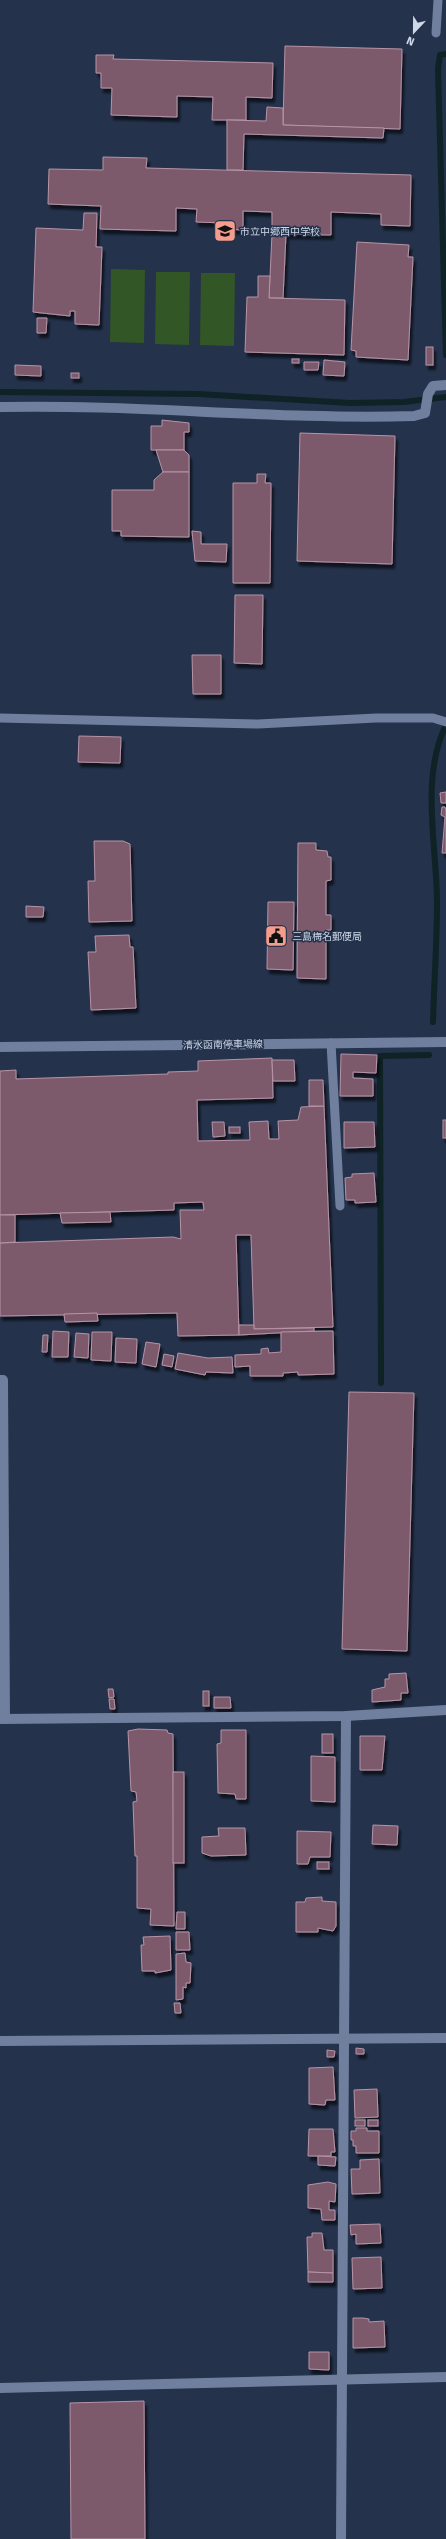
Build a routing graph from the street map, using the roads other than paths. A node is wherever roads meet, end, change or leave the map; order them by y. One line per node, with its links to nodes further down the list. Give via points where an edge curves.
1 (438, 0): 2 (lane)
2 (436, 33)
3 (446, 385): 4 (street, via 433,386 428,394 424,413 414,416 60,405)
4 (0, 407)
5 (0, 718): 6 (lane, via 258,724 376,718)
6 (443, 720)
7 (446, 1042): 8 (street, 清水函南停車場線)
8 (331, 1043): 9 (street, 清水函南停車場線); 10 (lane)
9 (0, 1046)
10 (340, 1206)
11 (0, 1380): 14 (street, via 3,1380)
12 (446, 1710): 13 (street)
13 (346, 1716): 14 (street); 16 (street)
14 (3, 1719)
15 (446, 2038): 16 (street)
16 (344, 2039): 17 (street); 19 (street)
17 (0, 2041)
18 (446, 2377): 19 (street)
19 (340, 2380): 20 (street); 21 (street)
20 (0, 2388)
21 (341, 2539)

